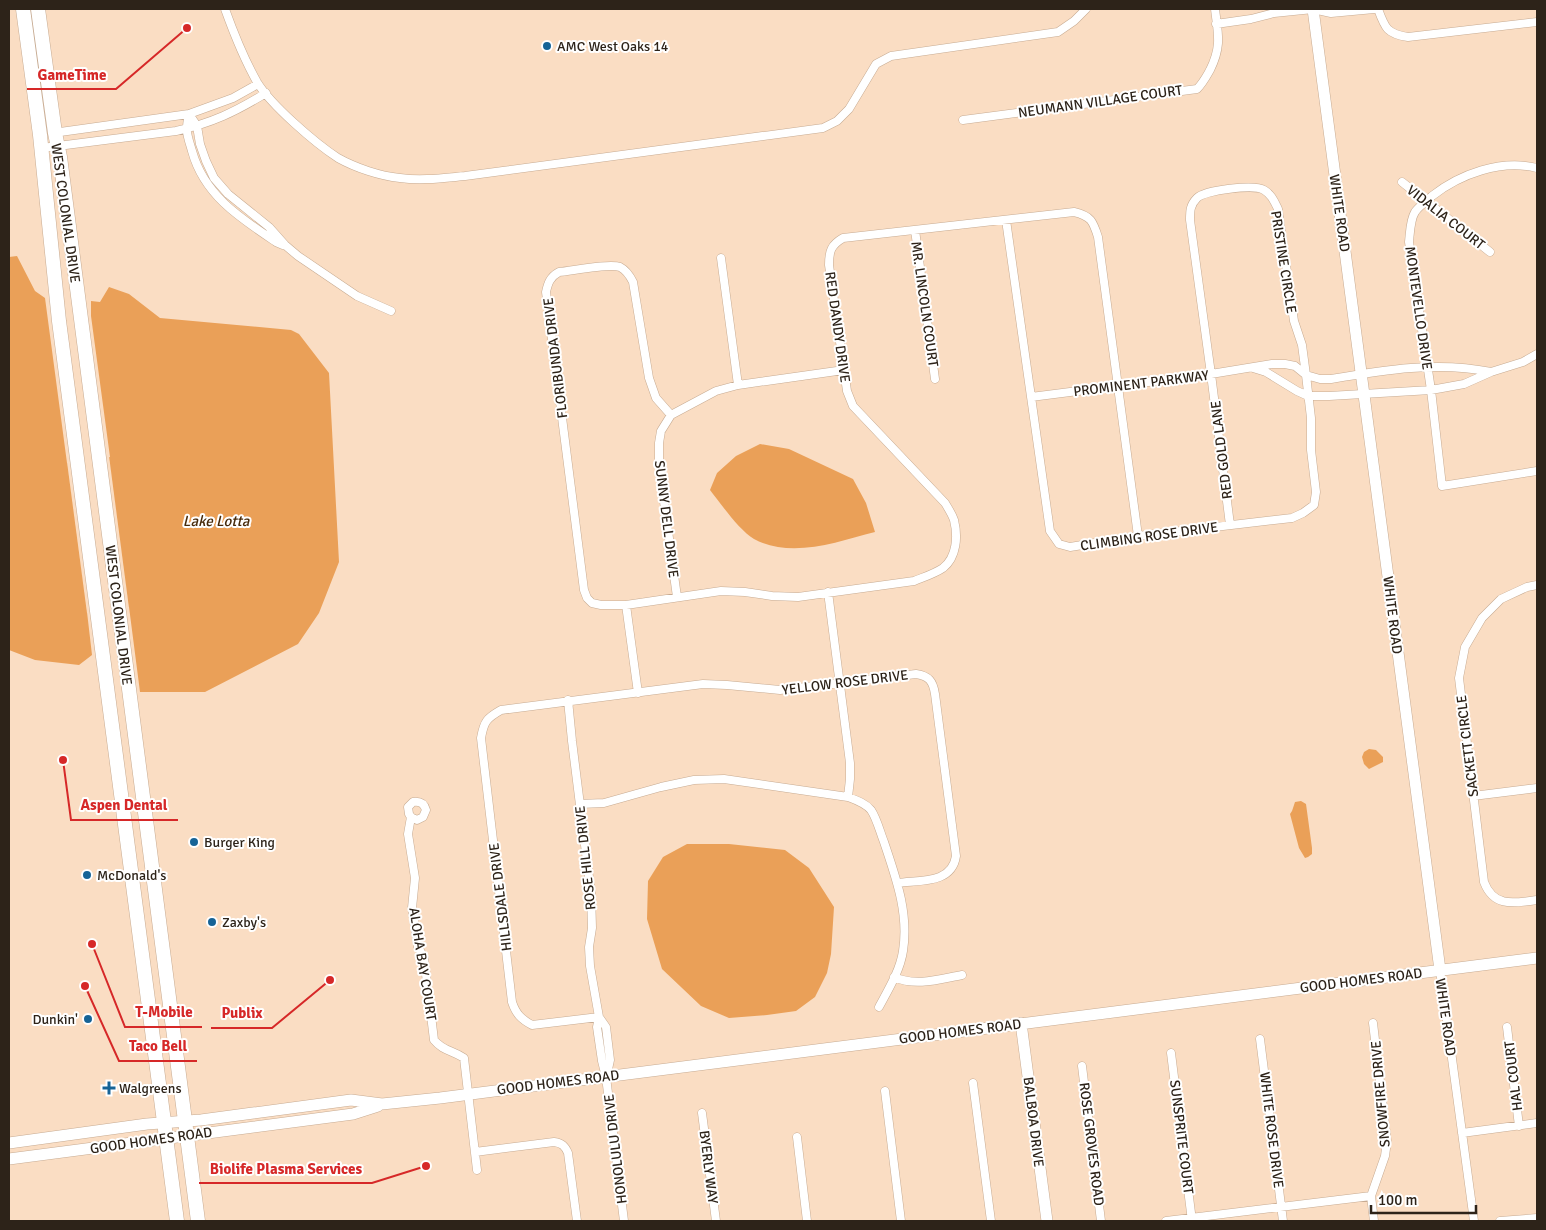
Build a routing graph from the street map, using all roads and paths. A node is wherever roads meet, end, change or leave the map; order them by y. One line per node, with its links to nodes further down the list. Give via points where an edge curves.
1 (23, 9): 18 (highway, WEST COLONIAL DRIVE)
2 (38, 9): 17 (highway, WEST COLONIAL DRIVE)
3 (225, 9): 11 (street, via 235,39)
4 (1086, 9): 12 (street, via 1058,32 891,56 876,64 838,121 823,128 465,176 399,178 370,172 339,158 278,108)
5 (1214, 9): 10 (street)
6 (1313, 9): 7 (street, via 1331,13); 10 (street); 34 (street, WHITE ROAD)
7 (1374, 9)
8 (1378, 9): 9 (street, via 1385,27 1395,36 1408,38)
9 (1537, 22)
10 (1216, 24): 14 (street, NEUMANN VILLAGE COURT, via 1217,56 1204,83 1197,89)
11 (258, 84): 12 (street); 13 (street, via 233,98)
12 (266, 93): 15 (street, via 236,111)
13 (189, 114): 15 (street); 16 (street); 17 (street)
14 (962, 120)
15 (197, 126): 16 (street); 24 (street, via 200,144 214,178)
16 (186, 129): 17 (street); 24 (street, via 195,163 212,192 261,232)
17 (56, 140): 18 (street); 18 (street); 53 (highway, WEST COLONIAL DRIVE)
18 (41, 141): 54 (highway, WEST COLONIAL DRIVE, via 59,321)
19 (1537, 168): 21 (street, MONTEVELLO DRIVE, via 1497,167 1474,173 1446,185)
20 (1402, 182): 21 (street, VIDALIA COURT)
21 (1426, 201): 25 (street, VIDALIA COURT); 29 (street, MONTEVELLO DRIVE, via 1415,212 1410,242)
22 (1006, 220): 23 (street, RED DANDY DRIVE); 38 (street, RED DANDY DRIVE, via 1074,212 1086,214 1094,224); 42 (street, CLIMBING ROSE DRIVE)
23 (915, 230): 31 (street, RED DANDY DRIVE, via 843,238 833,244 829,265); 36 (street, MR. LINCOLN COURT)
24 (285, 245): 27 (street, via 357,296)
25 (1490, 252)
26 (721, 258): 37 (street)
27 (391, 311)
28 (1537, 354): 32 (street)
29 (1427, 366): 32 (street, PROMINENT PARKWAY); 34 (street, PROMINENT PARKWAY); 39 (street, MONTEVELLO DRIVE)
30 (1252, 368): 33 (street, PROMINENT PARKWAY); 35 (street, PROMINENT PARKWAY, via 1285,364 1296,366); 41 (street, via 1266,372)
31 (844, 370): 37 (street); 48 (street, RED DANDY DRIVE, via 853,406 944,502 954,519 956,539 953,556 944,567 930,575 914,581)
32 (1491, 372): 39 (street, via 1464,384)
33 (1211, 374): 35 (street, PRISTINE CIRCLE, via 1190,220 1191,206 1198,196 1208,192 1253,187 1263,189 1278,209 1294,321 1302,345); 38 (street, PROMINENT PARKWAY); 45 (street, RED GOLD LANE)
34 (1362, 374): 35 (street, PROMINENT PARKWAY, via 1331,379); 40 (street, WHITE ROAD)
35 (1306, 375): 41 (street, CLIMBING ROSE DRIVE)
36 (935, 379)
37 (738, 385): 43 (street, via 716,391)
38 (1118, 386): 42 (street, PROMINENT PARKWAY); 46 (street, RED DANDY DRIVE)
39 (1431, 390): 40 (street); 44 (street, MONTEVELLO DRIVE, via 1442,486)
40 (1364, 394): 41 (street); 67 (street, WHITE ROAD)
41 (1308, 396): 45 (street, CLIMBING ROSE DRIVE, via 1316,492 1314,505 1304,514 1292,518)
42 (1031, 397): 46 (street, CLIMBING ROSE DRIVE, via 1050,531 1059,544 1070,547)
43 (671, 415): 49 (street, SUNNY DELL DRIVE, via 661,431 659,465); 50 (street, FLORIBUNDA DRIVE, via 656,398 649,378 633,282 627,272 619,266 610,266 559,272 552,276 546,292 584,590 592,603)
44 (1537, 472)
45 (1230, 525): 46 (street, CLIMBING ROSE DRIVE)
46 (1138, 536)
47 (1537, 585): 58 (street, SACKETT CIRCLE, via 1501,599 1482,618 1465,647 1460,678)
48 (828, 592): 49 (street, RED DANDY DRIVE, via 798,597 722,591); 51 (street)
49 (677, 597): 50 (street, RED DANDY DRIVE)
50 (626, 605): 52 (street)
51 (840, 683): 52 (street, YELLOW ROSE DRIVE, via 780,690 703,684); 59 (street, via 850,762); 62 (street, YELLOW ROSE DRIVE, via 916,674 927,676 933,683 955,866 939,878)
52 (638, 693): 55 (street, YELLOW ROSE DRIVE)
53 (130, 696): 54 (highway); 66 (highway, WEST COLONIAL DRIVE)
54 (109, 699): 64 (highway, WEST COLONIAL DRIVE)
55 (568, 700): 56 (street, YELLOW ROSE DRIVE); 60 (street, ROSE HILL DRIVE)
56 (509, 708): 71 (street, HILLSDALE DRIVE, via 490,716 484,724 481,738 512,1002 516,1012 532,1025)
57 (1537, 788): 58 (street)
58 (1473, 796): 63 (street, SACKETT CIRCLE, via 1488,893 1501,901)
59 (848, 798): 60 (street, via 724,779 694,780 604,803); 62 (street, via 861,802 876,820)
60 (580, 804): 71 (street, ROSE HILL DRIVE, via 591,893 590,966)
61 (411, 817): 81 (street, ALOHA BAY COURT, via 408,834 414,878 412,908 418,947 424,958 434,1040 440,1048 464,1058)
62 (898, 883): 69 (street, via 905,930 903,953)
63 (1537, 900)
64 (137, 912): 66 (highway, via 151,942); 83 (highway, WEST COLONIAL DRIVE)
65 (1537, 958): 67 (street, GOOD HOMES ROAD)
66 (164, 959): 86 (highway, WEST COLONIAL DRIVE)
67 (1440, 970): 72 (street, GOOD HOMES ROAD); 87 (street, WHITE ROAD)
68 (962, 975): 69 (street, via 914,983)
69 (894, 977): 70 (street)
70 (879, 1008)
71 (599, 1017): 78 (street, ROSE HILL DRIVE, via 606,1027 610,1060)
72 (1020, 1023): 78 (street, GOOD HOMES ROAD); 106 (street, BALBOA DRIVE)
73 (1373, 1024): 94 (street, SNOWFIRE DRIVE, via 1387,1141)
74 (1507, 1027): 85 (street, HAL COURT)
75 (1260, 1040): 95 (street, WHITE ROSE DRIVE)
76 (1171, 1053): 97 (street, SUNSPRITE COURT)
77 (1082, 1066): 107 (street, ROSE GROVES ROAD)
78 (606, 1077): 81 (street, GOOD HOMES ROAD); 101 (street, HONOLULU DRIVE)
79 (973, 1083): 105 (street)
80 (885, 1091): 104 (street)
81 (468, 1093): 86 (street, GOOD HOMES ROAD, via 382,1104 353,1114); 91 (street)
82 (702, 1113): 102 (street, BYERLY WAY)
83 (164, 1123): 86 (street, GOOD HOMES ROAD); 89 (highway, WEST COLONIAL DRIVE); 90 (street, GOOD HOMES ROAD)
84 (1537, 1123): 85 (street)
85 (1519, 1126): 87 (street)
86 (186, 1128): 89 (street, GOOD HOMES ROAD); 99 (highway, WEST COLONIAL DRIVE)
87 (1462, 1133): 111 (street, WHITE ROAD)
88 (796, 1137): 103 (street)
89 (166, 1138): 92 (street, GOOD HOMES ROAD); 98 (highway, WEST COLONIAL DRIVE)
90 (9, 1143)
91 (475, 1152): 93 (street); 100 (street, via 560,1143 568,1153)
92 (9, 1159)
93 (477, 1170)
94 (1371, 1196): 95 (street); 110 (street, SNOWFIRE DRIVE)
95 (1282, 1207): 97 (street); 109 (street, WHITE ROSE DRIVE)
96 (1537, 1218): 112 (street)
97 (1192, 1220): 108 (street)
98 (177, 1221)
99 (198, 1221)
100 (577, 1221)
101 (624, 1221)
102 (716, 1221)
103 (807, 1221)
104 (901, 1221)
105 (991, 1221)
106 (1047, 1221)
107 (1102, 1221)
108 (1166, 1221)
109 (1284, 1221)
110 (1374, 1221)
111 (1474, 1221)
112 (1500, 1221)

